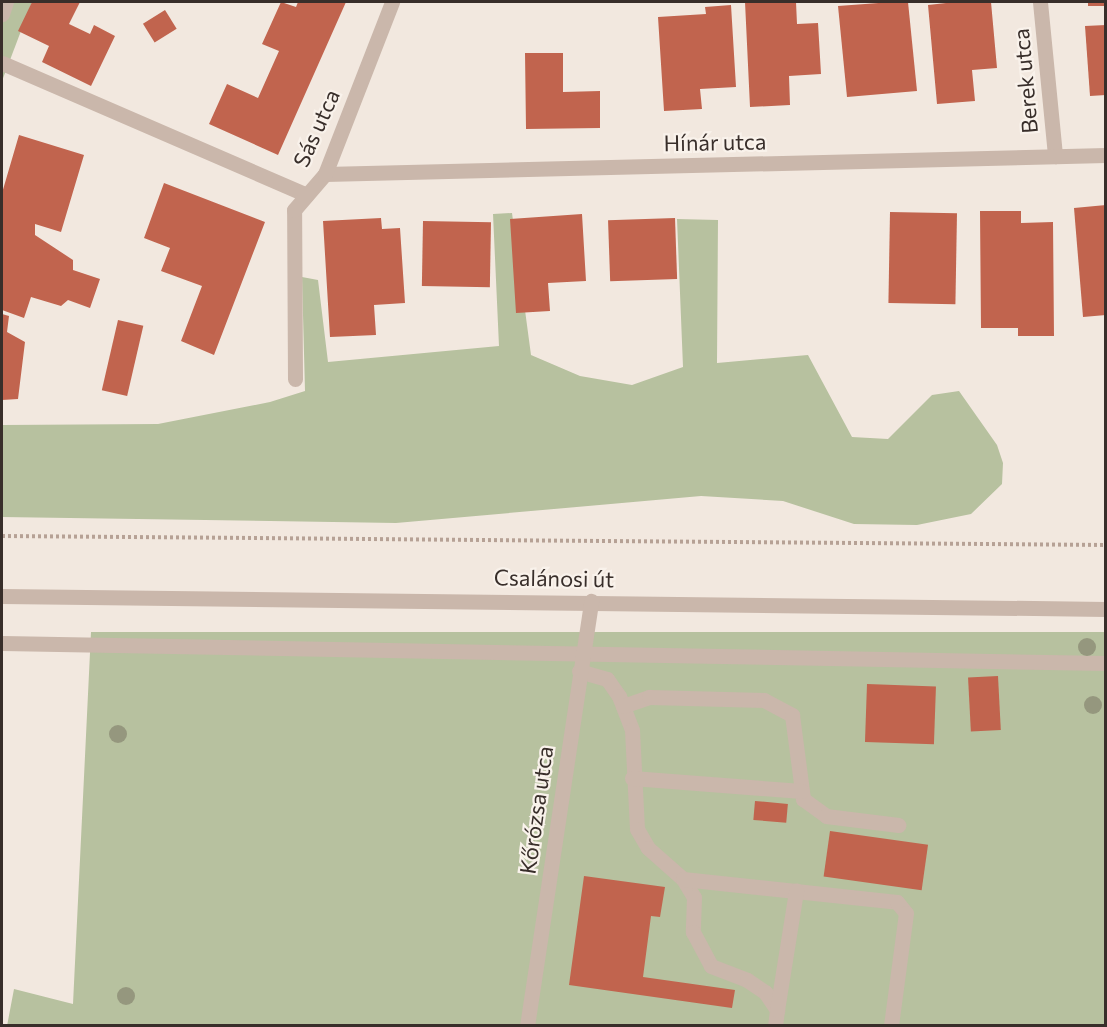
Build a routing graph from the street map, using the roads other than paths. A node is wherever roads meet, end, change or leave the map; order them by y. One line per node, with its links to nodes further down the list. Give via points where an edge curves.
1 (6, 2): 4 (street)
2 (392, 2): 8 (street, Sás utca)
3 (1041, 2): 7 (street, Berek utca)
4 (2, 14)
5 (2, 63): 9 (street)
6 (1106, 155): 7 (street, Hínár utca)
7 (1055, 156): 8 (street, Hínár utca)
8 (325, 174): 9 (street, Sás utca)
9 (307, 195): 10 (street, Sás utca, via 294,210)
10 (296, 379)
11 (2, 596): 12 (street, Csalánosi út)
12 (591, 601): 13 (street, Csalánosi út); 15 (street, Kőrózsa utca)
13 (1106, 609)
14 (2, 643): 15 (street)
15 (582, 654): 16 (street); 17 (street, Kőrózsa utca)
16 (1106, 663)
17 (579, 671): 18 (street, via 606,679); 25 (street, Kőrózsa utca)
18 (623, 706): 19 (street, via 632,730); 20 (street, via 649,697 764,700 792,715)
19 (632, 778): 20 (street); 22 (street, via 637,829 648,848)
20 (802, 791): 21 (street, via 803,799 826,816)
21 (898, 825)
22 (683, 879): 23 (street); 24 (street, via 694,897 693,932 711,966 747,980 765,992)
23 (796, 891): 24 (street); 26 (street, via 897,902 906,914)
24 (776, 1018)
25 (527, 1026)
26 (891, 1026)

